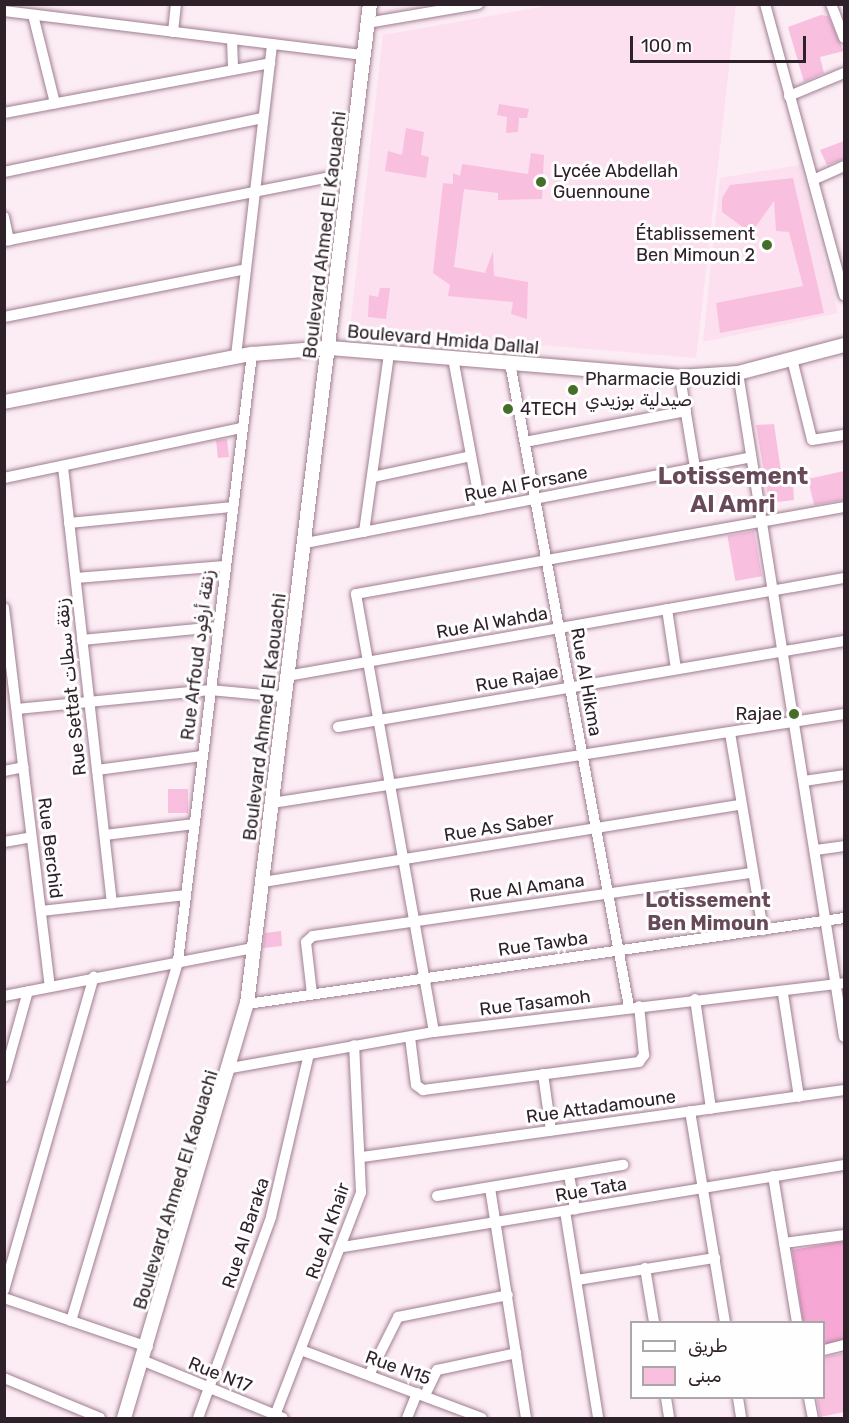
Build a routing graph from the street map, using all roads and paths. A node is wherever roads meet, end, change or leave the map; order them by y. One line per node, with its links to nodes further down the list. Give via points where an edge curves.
1 (176, 4): 10 (street)
2 (370, 4): 9 (street, Boulevard Ahmed El Kaouachi)
3 (478, 4): 6 (street)
4 (765, 4): 18 (street)
5 (831, 4): 11 (street)
6 (449, 7): 9 (street)
7 (4, 11): 8 (street)
8 (33, 15): 10 (street); 19 (street)
9 (367, 23): 14 (street, Boulevard Ahmed El Kaouachi)
10 (173, 32): 12 (street)
11 (844, 38)
12 (232, 39): 13 (street); 16 (street)
13 (272, 44): 14 (street); 15 (street)
14 (363, 55): 24 (street, Boulevard Ahmed El Kaouachi)
15 (270, 63): 16 (street); 21 (street)
16 (233, 66): 19 (street)
17 (844, 73): 18 (street)
18 (789, 96): 25 (street)
19 (55, 103): 20 (street)
20 (4, 113)
21 (262, 118): 23 (street); 26 (street)
22 (844, 166): 25 (street)
23 (4, 172)
24 (351, 173): 26 (street); 34 (street, Boulevard Ahmed El Kaouachi)
25 (813, 180): 29 (street)
26 (253, 189): 28 (street); 30 (street)
27 (4, 217): 28 (street)
28 (7, 241)
29 (839, 257): 31 (street)
30 (242, 270): 32 (street); 37 (street)
31 (844, 295)
32 (4, 317)
33 (844, 345): 39 (street, Boulevard Hmida Dallal)
34 (330, 348): 35 (street, Boulevard Hmida Dallal); 36 (street, Boulevard Hmida Dallal); 61 (street, Boulevard Ahmed El Kaouachi)
35 (389, 352): 38 (street, Boulevard Hmida Dallal); 52 (street)
36 (252, 354): 37 (street, Boulevard Hmida Dallal); 45 (street, Rue Arfoud زنقة أرفود)
37 (236, 356): 43 (street, Boulevard Hmida Dallal)
38 (453, 358): 40 (street, Boulevard Hmida Dallal); 48 (street)
39 (792, 359): 41 (street, Boulevard Hmida Dallal); 46 (street, via 812,440)
40 (510, 363): 42 (street, Boulevard Hmida Dallal); 47 (street, Rue Al Hikma)
41 (738, 372): 42 (street, Boulevard Hmida Dallal); 49 (street)
42 (680, 377): 44 (street)
43 (4, 402)
44 (686, 411): 47 (street); 51 (street)
45 (242, 428): 50 (street); 55 (street, Rue Arfoud زنقة أرفود)
46 (844, 435)
47 (525, 442): 54 (street, Rue Al Hikma)
48 (471, 456): 52 (street); 57 (street)
49 (751, 457): 51 (street, Rue Al Forsane); 58 (street)
50 (63, 467): 53 (street); 59 (street, Rue Settat زنقة سطات)
51 (695, 468): 54 (street, Rue Al Forsane)
52 (374, 477): 60 (street)
53 (4, 478)
54 (536, 499): 57 (street, Rue Al Forsane); 62 (street, Rue Al Hikma)
55 (233, 507): 59 (street); 63 (street, Rue Arfoud زنقة أرفود)
56 (844, 507): 58 (street)
57 (481, 509): 60 (street, Rue Al Forsane)
58 (762, 521): 62 (street); 66 (street)
59 (69, 523): 64 (street, Rue Settat زنقة سطات)
60 (364, 532): 61 (street, Rue Al Forsane)
61 (306, 543): 76 (street, Boulevard Ahmed El Kaouachi)
62 (547, 560): 70 (street, Rue Al Hikma); 74 (street, via 360,591 355,599)
63 (225, 566): 64 (street); 69 (street, Rue Arfoud زنقة أرفود)
64 (76, 578): 71 (street, Rue Settat زنقة سطات)
65 (844, 578): 66 (street, Rue Al Wahda)
66 (773, 591): 68 (street, Rue Al Wahda); 73 (street)
67 (4, 608): 81 (street, Rue Berchid)
68 (667, 609): 70 (street, Rue Al Wahda); 75 (street)
69 (218, 627): 71 (street); 78 (street, Rue Arfoud زنقة أرفود)
70 (559, 628): 74 (street, Rue Al Wahda); 77 (street, Rue Al Hikma)
71 (82, 640): 80 (street, Rue Settat زنقة سطات)
72 (844, 641): 73 (street, Rue Rajae)
73 (784, 651): 75 (street, Rue Rajae); 84 (street)
74 (367, 661): 76 (street, Rue Al Wahda); 83 (street)
75 (676, 669): 77 (street, Rue Rajae)
76 (287, 676): 79 (street, Boulevard Ahmed El Kaouachi)
77 (570, 687): 83 (street, Rue Rajae); 87 (street, Rue Al Hikma)
78 (210, 690): 79 (street); 80 (street); 88 (street, Rue Arfoud زنقة أرفود)
79 (285, 697): 95 (street, Boulevard Ahmed El Kaouachi)
80 (89, 700): 81 (street); 90 (street, Rue Settat زنقة سطات)
81 (17, 709): 89 (street, Rue Berchid)
82 (844, 714): 84 (street)
83 (378, 719): 85 (street, Rue Rajae); 94 (street)
84 (795, 722): 86 (street); 93 (street)
85 (338, 727)
86 (730, 733): 87 (street); 96 (street)
87 (582, 755): 94 (street); 98 (street, Rue Al Hikma)
88 (202, 756): 90 (street); 97 (street, Rue Arfoud زنقة أرفود)
89 (24, 767): 91 (street); 100 (street, Rue Berchid)
90 (97, 770): 99 (street, Rue Settat زنقة سطات)
91 (4, 771)
92 (844, 775): 93 (street)
93 (804, 781): 103 (street)
94 (390, 786): 95 (street); 104 (street)
95 (272, 803): 106 (street, Boulevard Ahmed El Kaouachi)
96 (741, 805): 98 (street, Rue As Saber); 105 (street)
97 (194, 824): 99 (street); 108 (street, Rue Arfoud زنقة أرفود)
98 (596, 828): 104 (street, Rue As Saber); 107 (street, Rue Al Hikma)
99 (105, 835): 109 (street, Rue Settat زنقة سطات)
100 (31, 837): 101 (street); 110 (street, Rue Berchid)
101 (4, 842)
102 (844, 846): 103 (street)
103 (816, 850): 113 (street)
104 (404, 859): 106 (street, Rue As Saber); 112 (street)
105 (751, 873): 107 (street, Rue Al Amana); 114 (street)
106 (263, 882): 115 (street, Boulevard Ahmed El Kaouachi)
107 (608, 893): 112 (street, Rue Al Amana); 116 (street, Rue Al Hikma)
108 (186, 895): 109 (street); 117 (street, Rue Arfoud زنقة أرفود)
109 (112, 903): 110 (street)
110 (41, 911): 121 (street, Rue Berchid)
111 (844, 918): 113 (street, Rue Tawba)
112 (416, 921): 119 (street); 124 (street, Rue Al Amana, via 308,937)
113 (826, 921): 114 (street, Rue Tawba); 120 (street)
114 (763, 930): 116 (street, Rue Tawba)
115 (254, 948): 117 (street); 127 (street, Boulevard Ahmed El Kaouachi)
116 (619, 950): 119 (street, Rue Tawba); 128 (street, Rue Al Hikma)
117 (178, 961): 118 (street); 161 (street, Rue Arfoud زنقة أرفود)
118 (94, 977): 121 (street); 158 (street)
119 (426, 978): 124 (street, Rue Tawba); 129 (street)
120 (840, 983): 123 (street, Rue Tasamoh); 130 (street)
121 (50, 986): 122 (street)
122 (28, 991): 125 (street); 136 (street)
123 (783, 993): 126 (street, Rue Tasamoh); 138 (street)
124 (312, 994): 127 (street, Rue Tawba)
125 (4, 996)
126 (695, 999): 128 (street, Rue Tasamoh); 139 (street)
127 (247, 1004): 134 (street, Boulevard Ahmed El Kaouachi)
128 (634, 1007): 129 (street, Rue Tasamoh); 135 (street, Rue Al Hikma, via 643,1060)
129 (434, 1032): 131 (street, Rue Tasamoh)
130 (844, 1036)
131 (410, 1037): 132 (street, Rue Tasamoh); 135 (street, via 418,1089)
132 (354, 1045): 133 (street, Rue Tasamoh); 142 (street, Rue Al Khair)
133 (309, 1054): 134 (street, Rue Tasamoh); 173 (street, Rue Al Baraka, via 271,1217)
134 (231, 1068): 166 (street, Boulevard Ahmed El Kaouachi)
135 (543, 1074): 141 (street)
136 (4, 1077)
137 (844, 1090): 138 (street, Rue Attadamoune)
138 (799, 1097): 139 (street, Rue Attadamoune)
139 (711, 1108): 140 (street, Rue Attadamoune)
140 (690, 1111): 141 (street, Rue Attadamoune); 147 (street)
141 (551, 1130): 142 (street, Rue Attadamoune)
142 (362, 1158): 154 (street, Rue Al Khair, via 361,1192)
143 (623, 1165): 145 (street)
144 (844, 1165): 146 (street, Rue Tata)
145 (569, 1175): 148 (street); 150 (street)
146 (773, 1176): 147 (street, Rue Tata); 153 (street)
147 (704, 1187): 150 (street, Rue Tata); 155 (street)
148 (490, 1188): 149 (street); 151 (street)
149 (436, 1196)
150 (570, 1210): 151 (street, Rue Tata); 157 (street)
151 (497, 1222): 154 (street, Rue Tata); 159 (street)
152 (844, 1235): 153 (street)
153 (784, 1243): 164 (street)
154 (343, 1247): 167 (street, Rue Al Khair)
155 (715, 1258): 156 (street); 163 (street)
156 (645, 1268): 157 (street); 162 (street)
157 (577, 1280): 185 (street)
158 (4, 1290)
159 (508, 1295): 169 (street); 171 (street, via 398,1317)
160 (4, 1298): 161 (street)
161 (71, 1321): 166 (street)
162 (654, 1321)
163 (725, 1321)
164 (797, 1321)
165 (844, 1344): 168 (street)
166 (148, 1347): 170 (street, Boulevard Ahmed El Kaouachi)
167 (301, 1350): 171 (street, Rue N15); 178 (street, Rue Al Khair)
168 (825, 1350)
169 (516, 1353): 174 (street, via 437,1370); 184 (street)
170 (144, 1361): 173 (street, Rue N17); 180 (street, Boulevard Ahmed El Kaouachi)
171 (369, 1375): 174 (street, Rue N15)
172 (4, 1377): 179 (street)
173 (209, 1388): 178 (street, Rue N17); 181 (street, Rue Al Baraka)
174 (421, 1394): 182 (street); 183 (street, Rue N15)
175 (666, 1399): 186 (street)
176 (738, 1399): 187 (street)
177 (809, 1399): 188 (street)
178 (278, 1417)
179 (100, 1419)
180 (124, 1419)
181 (198, 1419)
182 (407, 1419)
183 (482, 1419)
184 (526, 1419)
185 (598, 1419)
186 (669, 1419)
187 (741, 1419)
188 (813, 1419)

